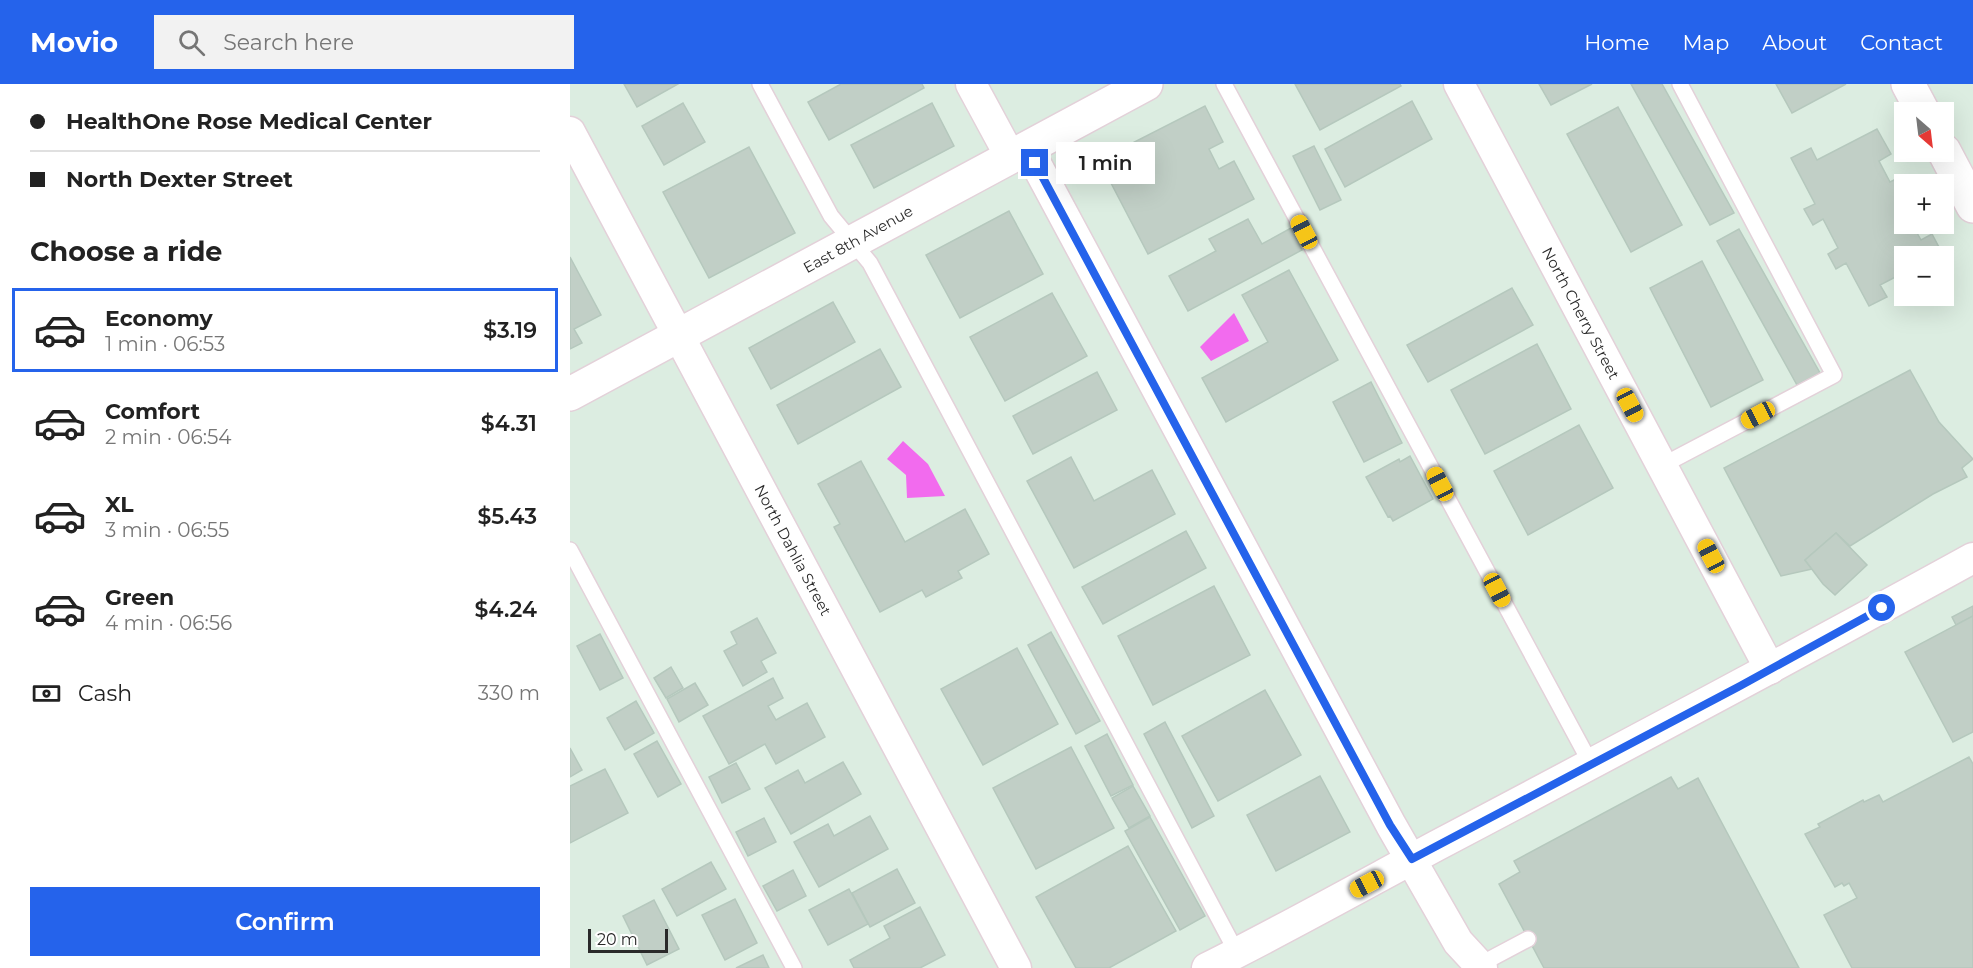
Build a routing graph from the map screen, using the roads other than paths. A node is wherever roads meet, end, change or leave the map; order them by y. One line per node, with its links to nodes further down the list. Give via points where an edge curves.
1 (760, 84): 13 (lane, via 831,216)
2 (971, 84): 10 (street)
3 (1146, 84): 10 (street, East 8th Avenue)
4 (1224, 84): 20 (lane)
5 (1460, 84): 16 (street, North Cherry Street)
6 (1680, 84): 16 (lane, via 1834,375)
7 (1908, 84): 8 (street)
8 (1918, 102)
9 (570, 132): 14 (street, North Dahlia Street)
10 (1018, 152): 13 (street, East 8th Avenue); 21 (street)
11 (1950, 162): 12 (street)
12 (1973, 206)
13 (852, 242): 14 (street, East 8th Avenue); 23 (lane, via 870,263)
14 (679, 336): 15 (street, East 8th Avenue); 26 (street, North Dahlia Street)
15 (570, 394)
16 (1662, 465): 19 (street, North Cherry Street)
17 (570, 550): 25 (lane)
18 (1973, 558): 19 (street)
19 (1770, 669): 20 (street)
20 (1591, 764): 21 (street)
21 (1412, 859): 23 (street); 24 (street, via 1458,942)
22 (1528, 939): 24 (lane)
23 (1237, 953): 27 (street)
24 (1480, 966)
25 (794, 968)
26 (1016, 968)
27 (1207, 968)

